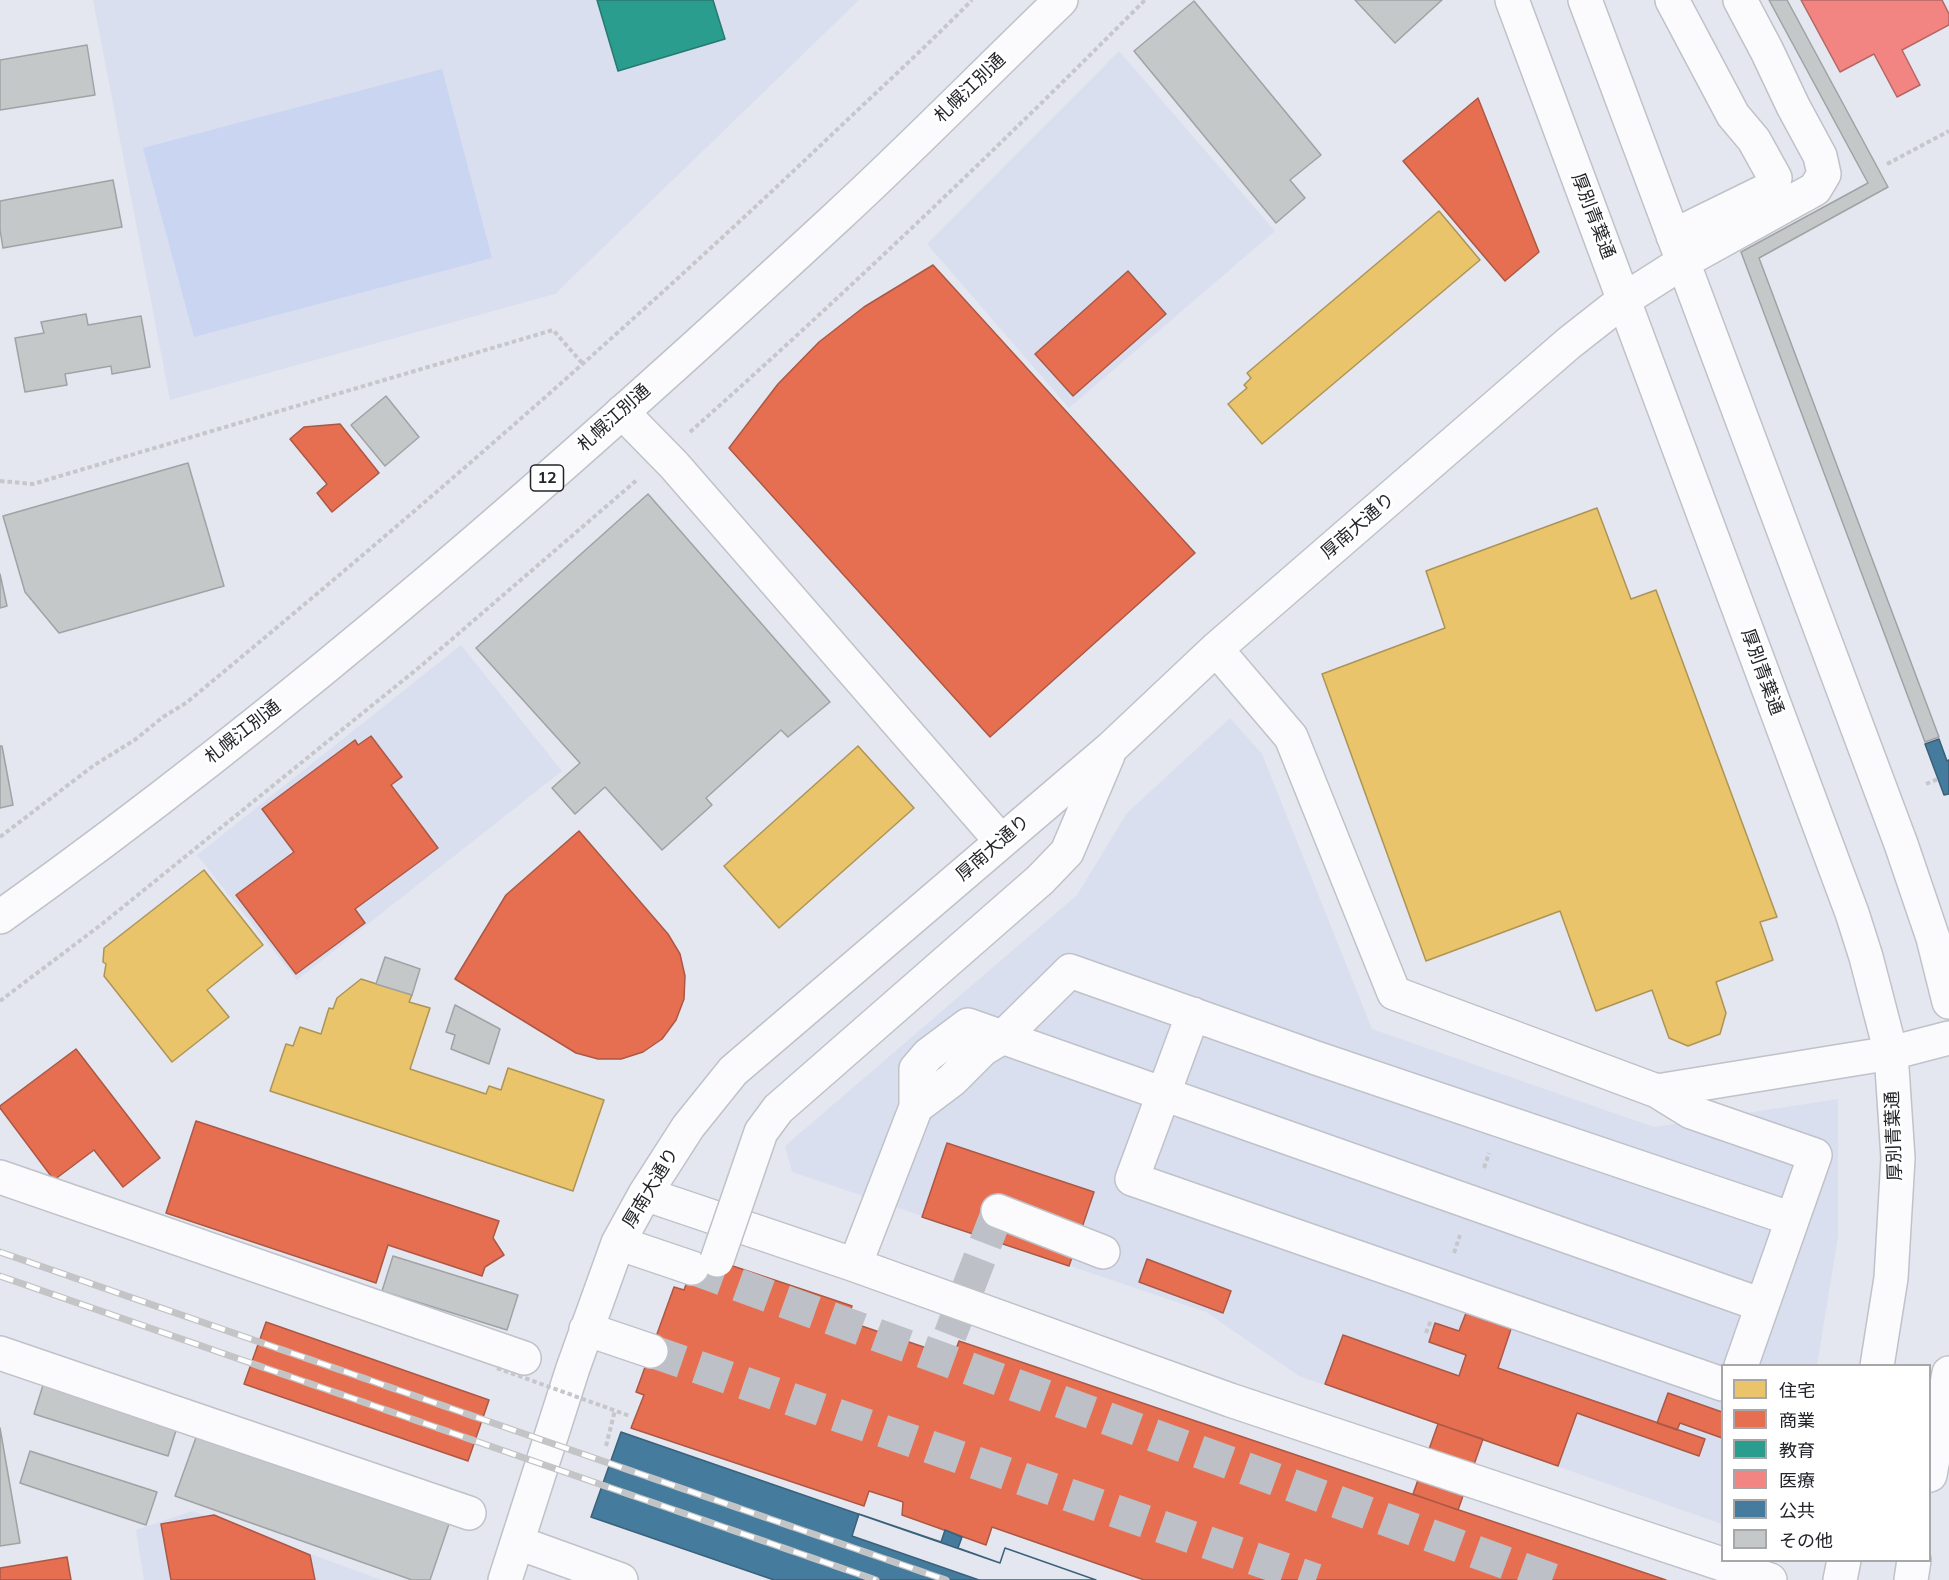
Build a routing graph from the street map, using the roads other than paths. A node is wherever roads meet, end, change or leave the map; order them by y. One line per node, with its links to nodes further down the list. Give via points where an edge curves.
1 (1060, 0): 8 (main road, 札幌江別通 / 12, via 840,214)
2 (1512, 0): 7 (main road, 厚別青葉通)
3 (1585, 0): 6 (main road)
4 (1671, 0): 6 (main road, via 1733,115 1754,140 1775,178 1771,188)
5 (1740, 0): 6 (main road, via 1820,156 1824,174 1815,189)
6 (1678, 249): 7 (main road, 厚南大通り); 13 (main road, via 1901,844 1933,938)
7 (1624, 299): 9 (main road, 厚南大通り); 17 (main road, 厚別青葉通, via 1852,913)
8 (622, 412): 11 (main road, via 682,474); 12 (main road, 札幌江別通 / 12, via 308,681 100,846)
9 (1216, 649): 10 (main road, 厚南大通り); 18 (main road, via 1291,737 1394,993)
10 (1111, 747): 11 (main road, 厚南大通り); 24 (main road, bridge, via 1067,852 778,1109 760,1132 704,1264)
11 (1001, 841): 21 (main road, 厚南大通り, via 733,1071 688,1127)
12 (0, 917)
13 (1949, 1002)
14 (1193, 1014): 15 (main road, via 1070,971); 19 (main road); 23 (main road)
15 (1003, 1037): 19 (main road); 26 (main road, via 983,1049 952,1080 916,1107)
16 (1949, 1038): 17 (main road)
17 (1891, 1053): 18 (main road); 33 (main road, 厚別青葉通, via 1898,1158 1891,1278)
18 (1657, 1091): 23 (main road, via 1691,1112 1815,1155)
19 (1163, 1094): 27 (main road); 35 (main road, via 1132,1179)
20 (0, 1177): 31 (main road)
21 (645, 1194): 24 (main road, 厚南大通り); 26 (main road)
22 (998, 1211): 25 (main road)
23 (1792, 1219): 27 (main road)
24 (618, 1243): 28 (main road, 厚南大通り)
25 (1103, 1252)
26 (855, 1265): 43 (main road, via 1230,1400)
27 (1762, 1305): 32 (main road)
28 (586, 1329): 29 (main road); 38 (main road, 厚南大通り)
29 (651, 1351)
30 (0, 1353): 37 (main road)
31 (511, 1363)
32 (1741, 1364)
33 (1877, 1364)
34 (1949, 1373): 36 (main road)
35 (1721, 1384)
36 (1931, 1465)
37 (469, 1513)
38 (519, 1543): 41 (main road, 厚南大通り); 42 (main road)
39 (1844, 1562): 44 (main road)
40 (1914, 1562): 45 (main road)
41 (505, 1580)
42 (621, 1580)
43 (1770, 1580)
44 (1840, 1580)
45 (1911, 1580)

